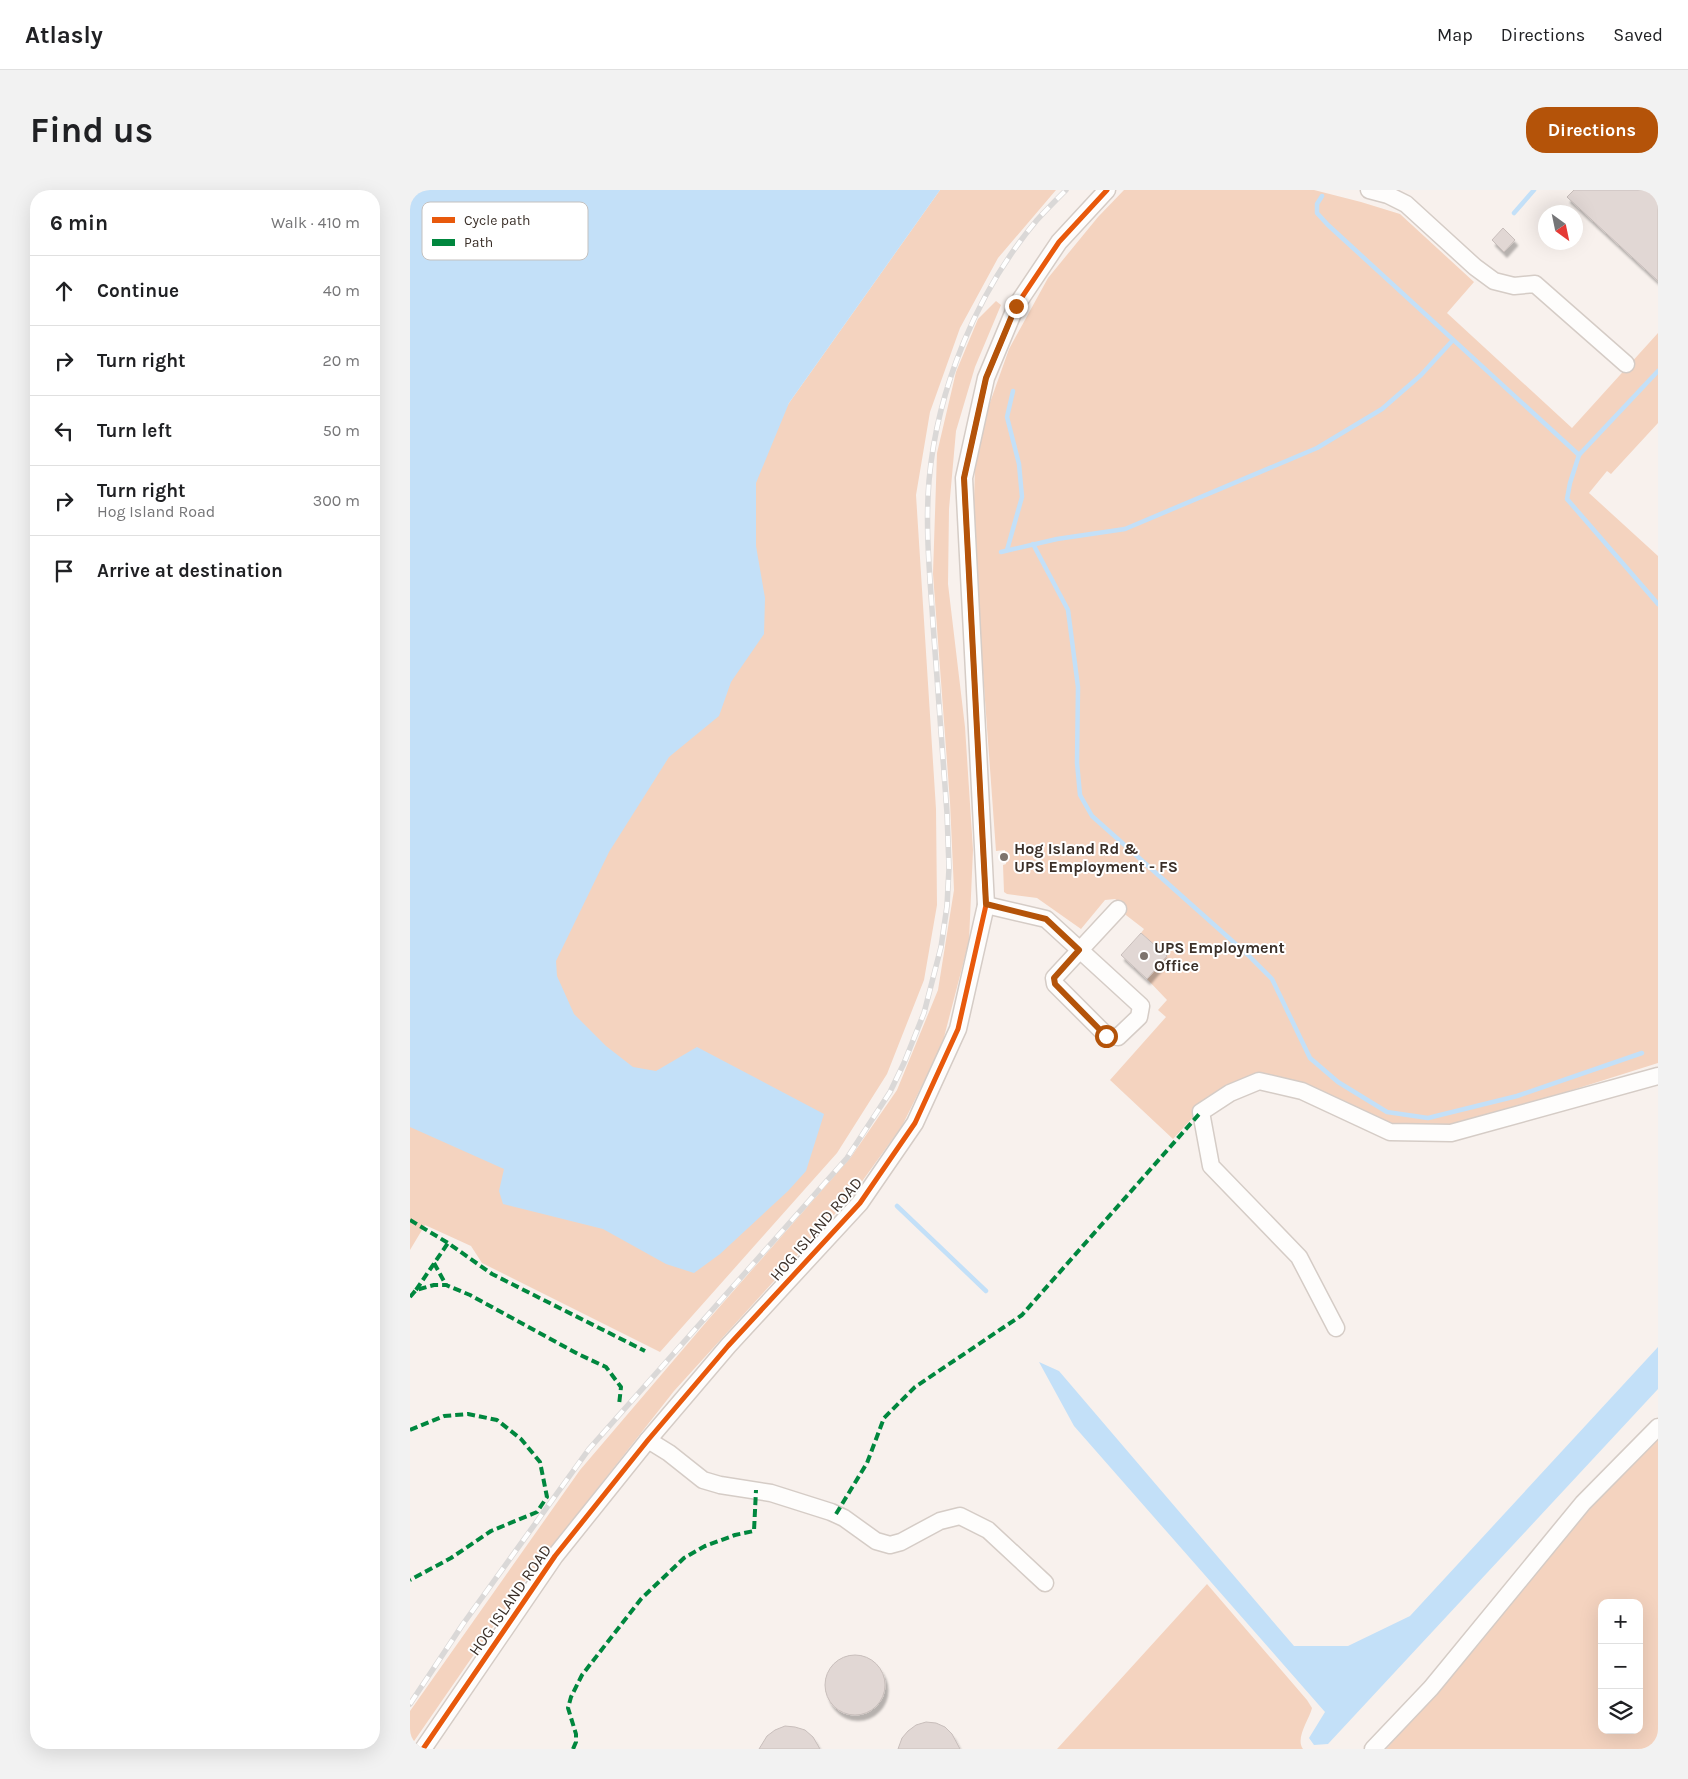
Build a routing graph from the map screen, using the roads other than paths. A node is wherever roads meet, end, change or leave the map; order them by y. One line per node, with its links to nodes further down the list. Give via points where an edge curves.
1 (1108, 190): 4 (street, HOG ISLAND ROAD, via 1059,242 1016,306 986,378 964,478)
2 (1369, 190): 3 (street, via 1406,204 1494,281 1514,286 1535,284)
3 (1626, 364)
4 (986, 904): 6 (street, via 1046,919); 10 (street, HOG ISLAND ROAD, via 958,1030 915,1123 860,1203 728,1346)
5 (1118, 909): 6 (street)
6 (1079, 950): 6 (street, via 1054,978 1055,984 1106,1036 1118,1037 1139,1017 1141,1006)
7 (1658, 1076): 8 (street, via 1451,1133 1390,1132 1302,1091 1259,1081 1230,1093 1201,1112 1211,1166 1299,1257)
8 (1336, 1328)
9 (1658, 1427): 13 (street, via 1583,1503 1432,1688)
10 (648, 1440): 11 (street, via 703,1480 771,1493 831,1512 876,1541 890,1545 940,1521 960,1516 988,1530); 12 (street, HOG ISLAND ROAD, via 555,1556)
11 (1045, 1583)
12 (423, 1749)
13 (1373, 1749)

